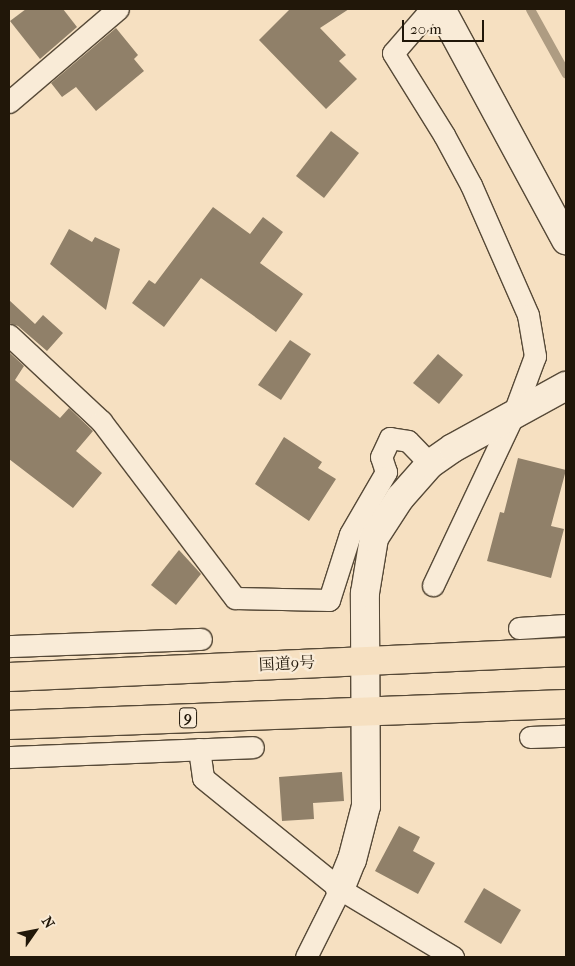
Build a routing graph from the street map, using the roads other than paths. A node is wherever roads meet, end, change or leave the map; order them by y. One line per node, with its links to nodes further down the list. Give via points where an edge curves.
1 (118, 9): 4 (street)
2 (431, 9): 8 (street, via 393,53 471,185 528,315 535,356)
3 (441, 9): 5 (street)
4 (9, 102)
5 (566, 240)
6 (9, 336): 9 (street, via 101,421 235,598 329,600 350,534 386,472 381,457 390,438 408,442)
7 (566, 386): 8 (street)
8 (512, 418): 9 (street, via 453,448); 10 (street)
9 (430, 464): 18 (street, via 400,498 374,538 364,593)
10 (433, 585)
11 (566, 625): 12 (street)
12 (519, 628)
13 (566, 638): 17 (street)
14 (201, 639): 15 (street)
15 (57, 644): 16 (street); 19 (street)
16 (9, 646)
17 (554, 653): 18 (highway, 国道9号)
18 (364, 660): 19 (highway, 国道9号); 22 (street)
19 (91, 674): 20 (highway, 国道9号)
20 (9, 677)
21 (566, 704): 22 (highway, 9)
22 (367, 711): 23 (highway, 9); 31 (street, via 366,806 352,860)
23 (180, 718): 24 (highway, 9); 29 (street)
24 (9, 725)
25 (566, 736): 26 (street)
26 (530, 737)
27 (253, 747): 28 (street)
28 (199, 749): 29 (street); 31 (street, via 203,778)
29 (144, 752): 30 (street)
30 (9, 757)
31 (340, 889): 32 (street); 33 (street)
32 (306, 957)
33 (453, 957)

